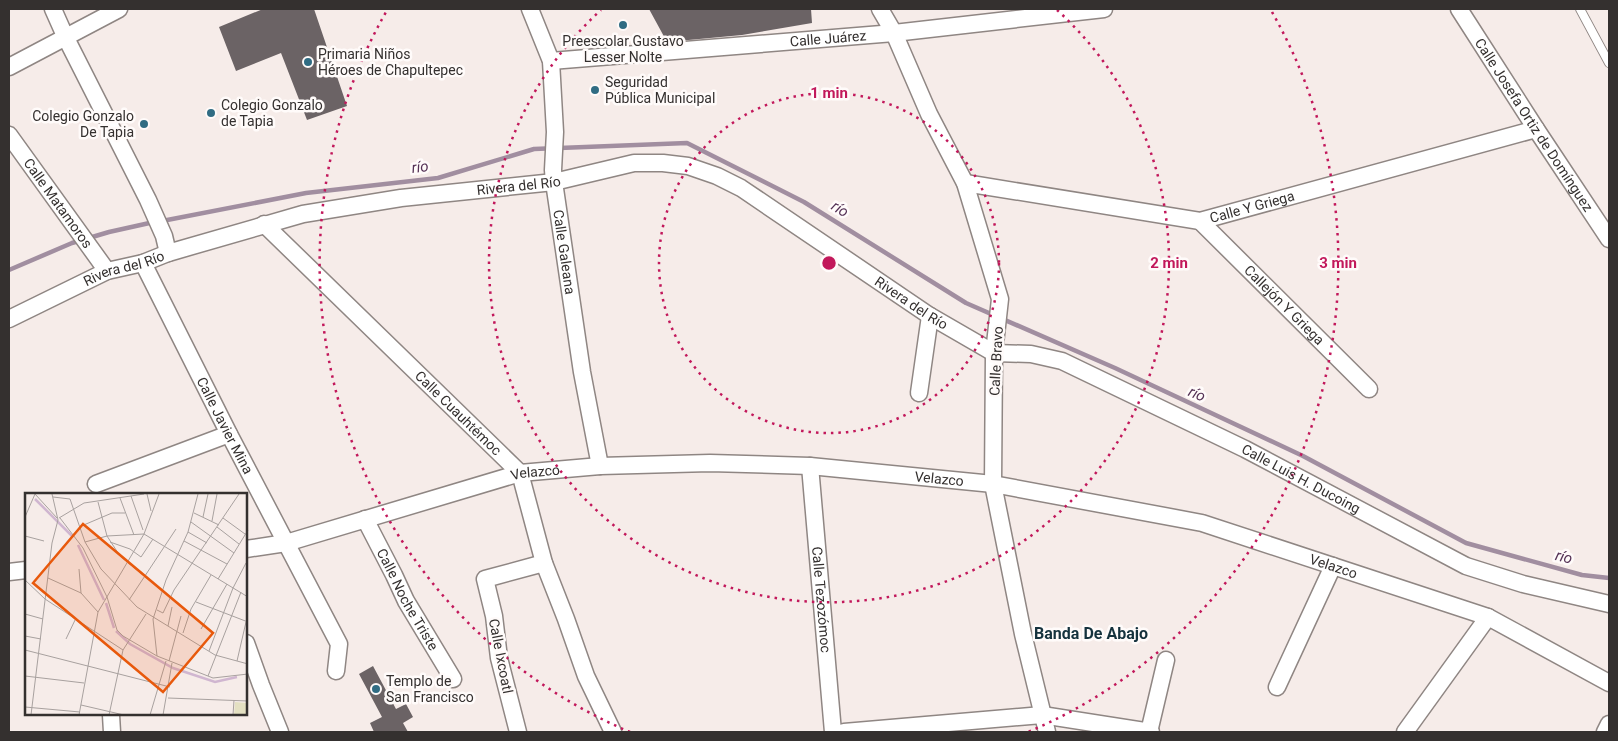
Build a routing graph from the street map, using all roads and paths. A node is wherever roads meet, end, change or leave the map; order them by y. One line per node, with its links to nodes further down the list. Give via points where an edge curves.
1 (53, 9): 9 (street)
2 (119, 9): 9 (street)
3 (530, 9): 10 (street, Calle Galeana)
4 (880, 9): 8 (street, Calle Bravo)
5 (1096, 9): 8 (street, Calle Juárez)
6 (1459, 9): 13 (street, Calle Josefa Ortiz de Domínguez)
7 (1580, 9): 11 (lane)
8 (894, 33): 10 (street, Calle Juárez); 16 (street, Calle Bravo, via 929,114)
9 (65, 36): 12 (street); 20 (street, via 148,200)
10 (551, 61): 15 (street, Calle Galeana, via 555,132)
11 (1609, 63)
12 (9, 67)
13 (1536, 129): 17 (street, Calle Y Griega); 19 (street, Calle Josefa Ortiz de Domínguez)
14 (9, 135): 22 (street, Calle Matamoros)
15 (553, 176): 18 (street, Rivera del Río, via 303,214); 23 (street, Rivera del Río, via 634,163 663,163 688,166 717,176 741,188); 29 (street, Calle Galeana, via 582,372)
16 (965, 183): 17 (street, Calle Y Griega); 25 (street, Calle Bravo, via 1000,299)
17 (1200, 221): 26 (street, Callejón Y Griega)
18 (264, 224): 20 (street, Rivera del Río); 31 (street, Calle Cuauhtémoc)
19 (1609, 239)
20 (168, 253): 21 (street, Rivera del Río)
21 (143, 263): 22 (street, Rivera del Río); 28 (street, Calle Javier Mina)
22 (107, 271): 24 (street, Rivera del Río)
23 (930, 316): 25 (street, Rivera del Río); 27 (street)
24 (9, 319)
25 (994, 350): 33 (street, Calle Bravo); 41 (street, Calle Luis H. Ducoing, via 1062,361 1246,449 1466,566 1523,584)
26 (1369, 389)
27 (919, 393)
28 (228, 434): 32 (street); 35 (street, Calle Javier Mina)
29 (600, 466): 30 (street, Velazco); 31 (street, Velazco)
30 (810, 466): 33 (street, Velazco); 57 (street, Calle Tezozómoc)
31 (520, 473): 34 (street, Velazco); 37 (street)
32 (96, 484)
33 (992, 484): 38 (street, Velazco, via 1202,523); 49 (street, Calle Bravo)
34 (364, 519): 35 (street, Velazco); 46 (street, Calle Noche Triste, via 406,601)
35 (286, 543): 36 (street, Velazco); 45 (street, Calle Javier Mina, via 339,644)
36 (248, 549)
37 (544, 563): 55 (street, Calle Ixcoatl, via 485,579 499,658); 56 (street, via 586,676)
38 (1333, 566): 42 (street, Velazco); 48 (street)
39 (25, 570): 40 (street)
40 (9, 572)
41 (1609, 604)
42 (1488, 617): 47 (street, Velazco); 52 (street)
43 (248, 649): 54 (street)
44 (1166, 660): 60 (street)
45 (336, 671)
46 (453, 679)
47 (1609, 683)
48 (1277, 687)
49 (1042, 715): 58 (street); 59 (street, Calle Bravo); 60 (street)
50 (111, 716): 53 (street)
51 (1609, 724): 61 (street)
52 (1412, 728)
53 (112, 732)
54 (280, 732)
55 (518, 732)
56 (613, 732)
57 (833, 732)
58 (844, 732)
59 (1047, 732)
60 (1150, 732)
61 (1605, 732)

